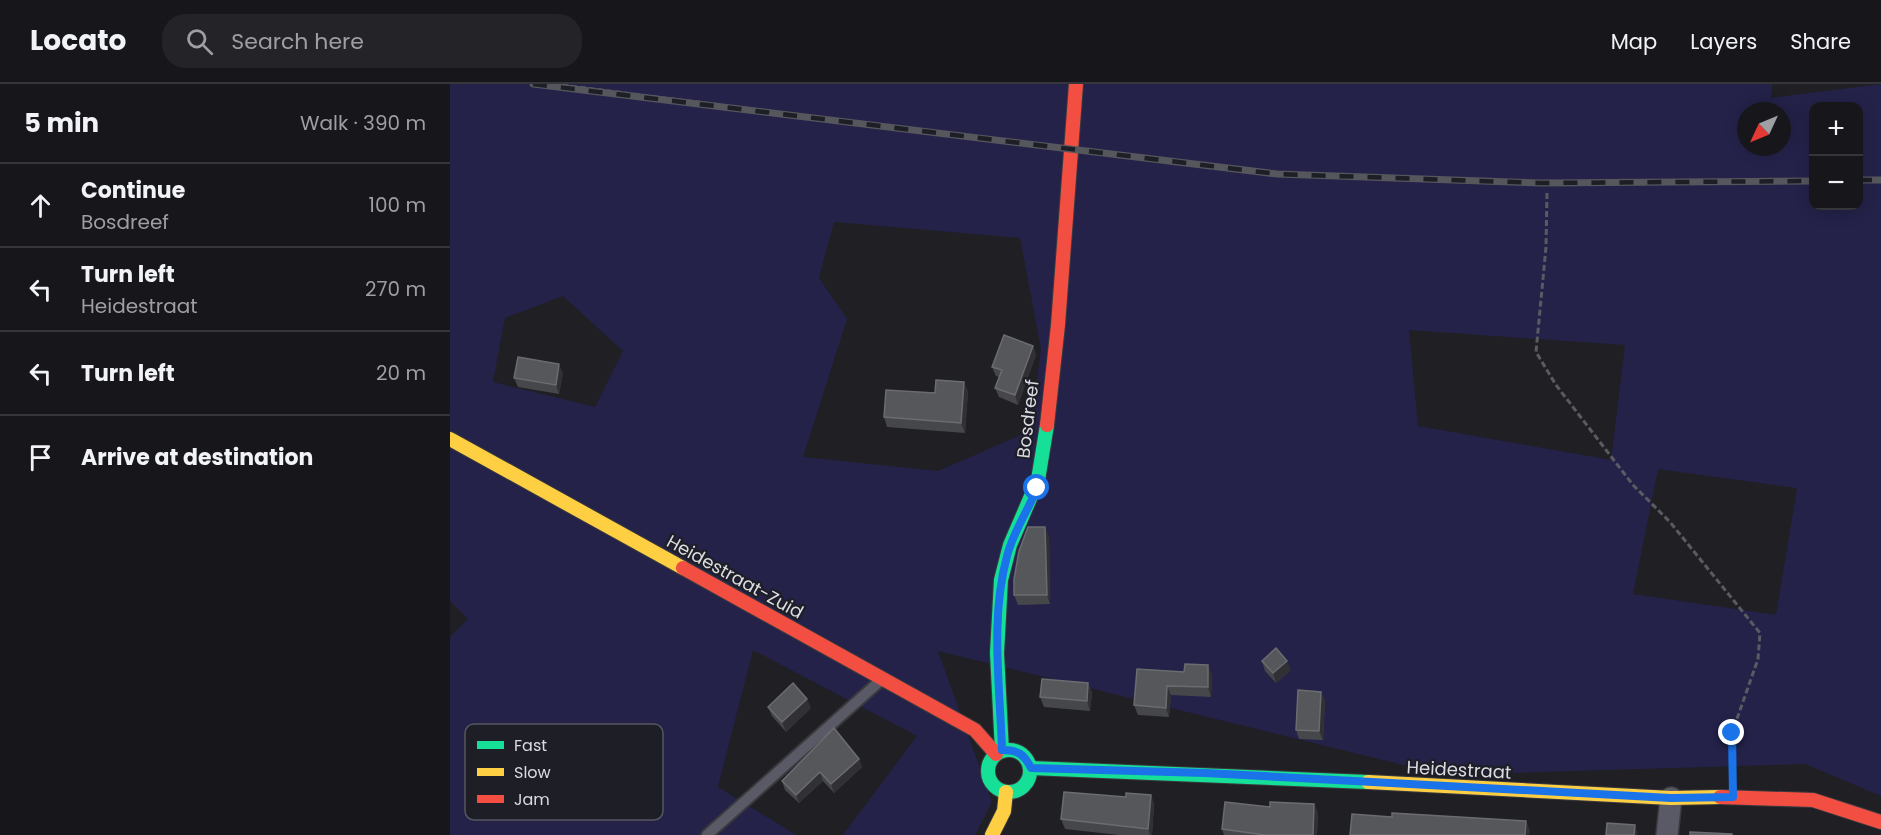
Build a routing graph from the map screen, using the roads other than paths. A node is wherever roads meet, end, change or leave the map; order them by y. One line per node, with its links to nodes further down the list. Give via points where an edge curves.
1 (1076, 84): 4 (street, Bosdreef, via 1041,469 1030,505 1007,553 999,592)
2 (450, 439): 3 (street, Heidestraat-Zuid)
3 (882, 679): 4 (street, Heidestraat-Zuid, via 975,730); 9 (lane)
4 (999, 752): 5 (street, via 1015,750); 6 (street, via 989,764 988,776 994,787)
5 (1031, 768): 6 (street, via 1024,787); 7 (street, Heidestraat, via 1205,773)
6 (1005, 792): 10 (street, via 1004,812)
7 (1671, 798): 8 (street, Heidestraat, via 1814,800); 11 (street)
8 (1881, 822)
9 (707, 835)
10 (992, 835)
11 (1667, 835)

